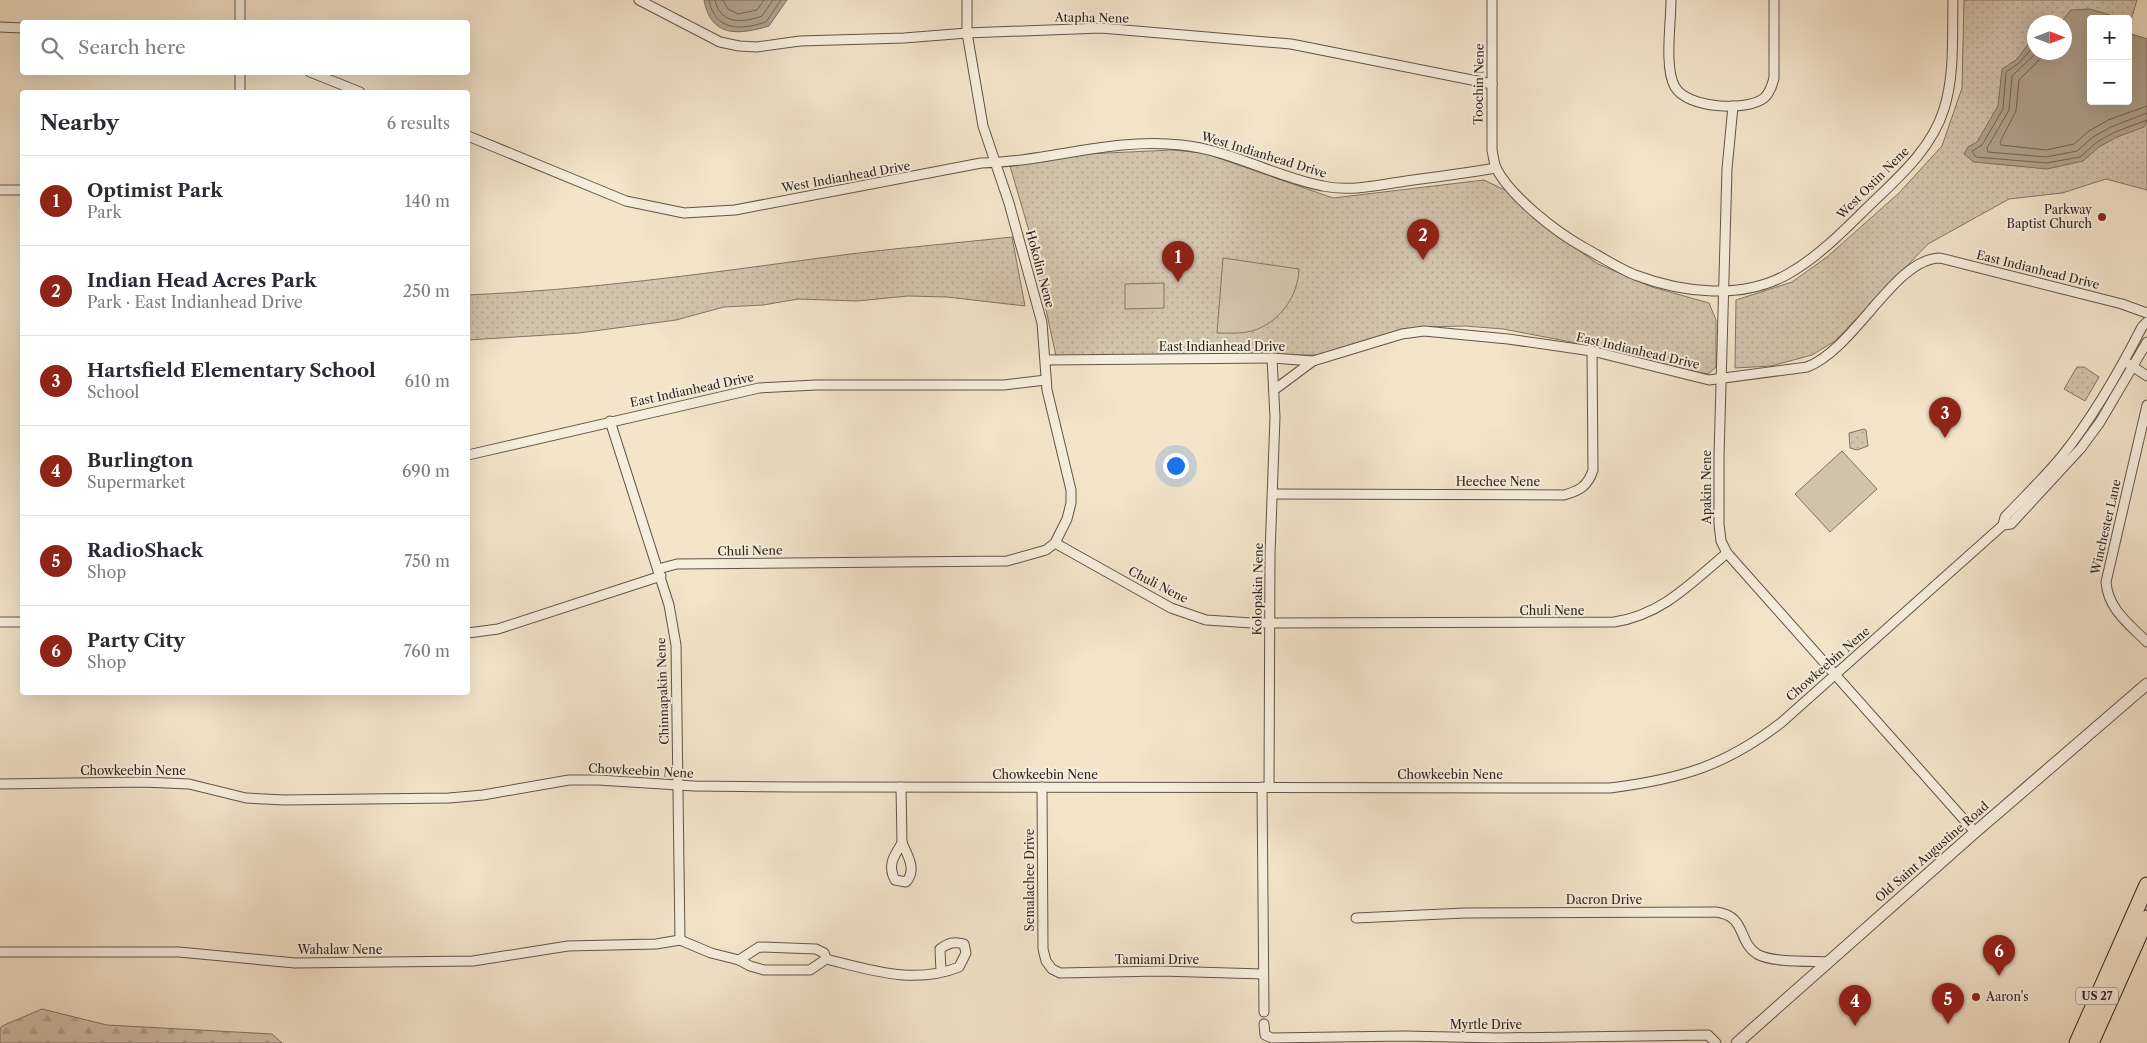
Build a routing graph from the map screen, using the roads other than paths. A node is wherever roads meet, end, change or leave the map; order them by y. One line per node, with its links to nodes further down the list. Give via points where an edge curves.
1 (240, 0): 8 (street)
2 (639, 0): 11 (street, Atapha Nene, via 720,42 739,46)
3 (967, 0): 11 (street, Hokolin Nene)
4 (1492, 0): 14 (street, Toochin Nene)
5 (1671, 0): 17 (street, via 1670,62 1676,89 1694,101)
6 (1774, 0): 17 (street, via 1774,70 1770,90 1764,98)
7 (1953, 0): 23 (street, West Ostin Nene, via 1949,87 1936,131 1902,174 1819,253 1788,274 1752,288)
8 (240, 20)
9 (0, 28): 10 (street)
10 (20, 28)
11 (967, 33): 14 (street, Atapha Nene, via 1101,28 1268,41); 19 (street, Hokolin Nene, via 983,126)
12 (318, 75): 16 (street)
13 (240, 76): 15 (street)
14 (1492, 84): 20 (street, Toochin Nene, via 1491,141)
15 (240, 90)
16 (355, 90)
17 (1733, 106): 23 (street, Apakin Nene, via 1727,170)
18 (470, 137): 19 (street, West Indianhead Drive, via 626,201 684,213 735,210)
19 (995, 163): 20 (street, West Indianhead Drive, via 1095,148 1180,144 1200,147 1321,186 1345,189); 29 (street, Hokolin Nene, via 1042,323)
20 (1496, 168): 23 (street, via 1536,214 1567,239 1633,274 1660,283)
21 (0, 190): 22 (street)
22 (20, 190)
23 (1724, 292): 36 (street, Apakin Nene)
24 (2147, 313): 36 (street, East Indianhead Drive, via 1940,258 1929,258 1895,284 1838,349 1821,362 1807,367)
25 (2147, 322): 31 (street, Chowkeebin Nene)
26 (2147, 342): 32 (street, Chowkeebin Nene)
27 (1592, 351): 30 (street, East Indianhead Drive, via 1424,331 1402,334); 36 (street, East Indianhead Drive, via 1709,380); 43 (street, Heechee Nene, via 1593,470 1586,485 1576,492 1564,495)
28 (1272, 358): 29 (street, East Indianhead Drive); 30 (street, East Indianhead Drive); 38 (street, Kolopakin Nene)
29 (1046, 360): 37 (street, Hokolin Nene)
30 (1313, 361): 38 (street)
31 (2124, 362): 32 (street); 33 (street, Chowkeebin Nene)
32 (2133, 367): 34 (street); 35 (street, Chowkeebin Nene)
33 (2119, 372): 35 (street); 42 (street, Chowkeebin Nene)
34 (2147, 376)
35 (2128, 377): 42 (street, Chowkeebin Nene, via 2081,448)
36 (1722, 378): 45 (street, Apakin Nene, via 1719,524)
37 (1046, 380): 40 (street, East Indianhead Drive, via 1004,385 759,388); 44 (street, Hokolin Nene, via 1071,490 1067,519)
38 (1274, 390): 43 (street, Kolopakin Nene)
39 (2147, 405): 51 (street, Winchester Lane, via 2106,582 2107,595 2114,608)
40 (610, 421): 41 (street, East Indianhead Drive); 46 (street, Chinnapakin Nene)
41 (470, 454)
42 (2040, 488): 52 (street, Chowkeebin Nene, via 2011,524 2003,526)
43 (1273, 494): 49 (street, Kolopakin Nene)
44 (1055, 544): 46 (street, Chuli Nene, via 1046,550 1007,561 677,564); 49 (street, Chuli Nene, via 1170,608 1189,615 1226,622)
45 (1727, 553): 49 (street, Chuli Nene, via 1658,608 1614,622); 52 (street, Apakin Nene)
46 (659, 573): 50 (street, Chuli Nene, via 498,629); 55 (street, Chinnapakin Nene, via 676,645)
47 (0, 622): 48 (street)
48 (20, 622)
49 (1271, 623): 58 (street, Kolopakin Nene)
50 (470, 633)
51 (2147, 642)
52 (1835, 673): 58 (street, Chowkeebin Nene, via 1782,722 1750,745 1720,761 1664,780 1610,788); 59 (street, Apakin Nene)
53 (2147, 684): 59 (street, Old Saint Augustine Road)
54 (0, 784): 55 (street, Chowkeebin Nene, via 188,784 246,798 284,800 449,798 569,780)
55 (678, 784): 56 (street, Chowkeebin Nene); 64 (street, Chinnapakin Nene)
56 (901, 787): 57 (street, Chowkeebin Nene); 60 (street)
57 (1042, 787): 58 (street, Chowkeebin Nene); 69 (street, Semalachee Drive, via 1043,949)
58 (1265, 787): 71 (street, Kolopakin Nene)
59 (1975, 832): 68 (street, Old Saint Augustine Road)
60 (902, 843)
61 (2147, 885): 76 (main road, US 27)
62 (1356, 918): 68 (street, Dacron Drive, via 1465,913 1716,912 1735,920 1749,947 1765,958)
63 (2147, 918): 77 (main road, US 27)
64 (680, 940): 65 (street, Wahalaw Nene, via 656,944 568,946 473,961 295,962 179,952); 67 (street, via 711,954)
65 (0, 952)
66 (826, 959): 67 (street, via 810,970 782,971 764,970); 67 (street, via 824,953 816,949 760,947); 70 (street, via 904,976)
67 (739, 960)
68 (1829, 962): 75 (street, Old Saint Augustine Road)
69 (1052, 970): 71 (street, Tamiami Drive, via 1077,974 1161,971)
70 (941, 972)
71 (1263, 974): 72 (street, Kolopakin Nene)
72 (1264, 1012)
73 (1264, 1024): 74 (street, Myrtle Drive, via 1265,1035 1272,1038 1708,1034)
74 (1716, 1043)
75 (1737, 1043)
76 (2077, 1043)
77 (2092, 1043)

